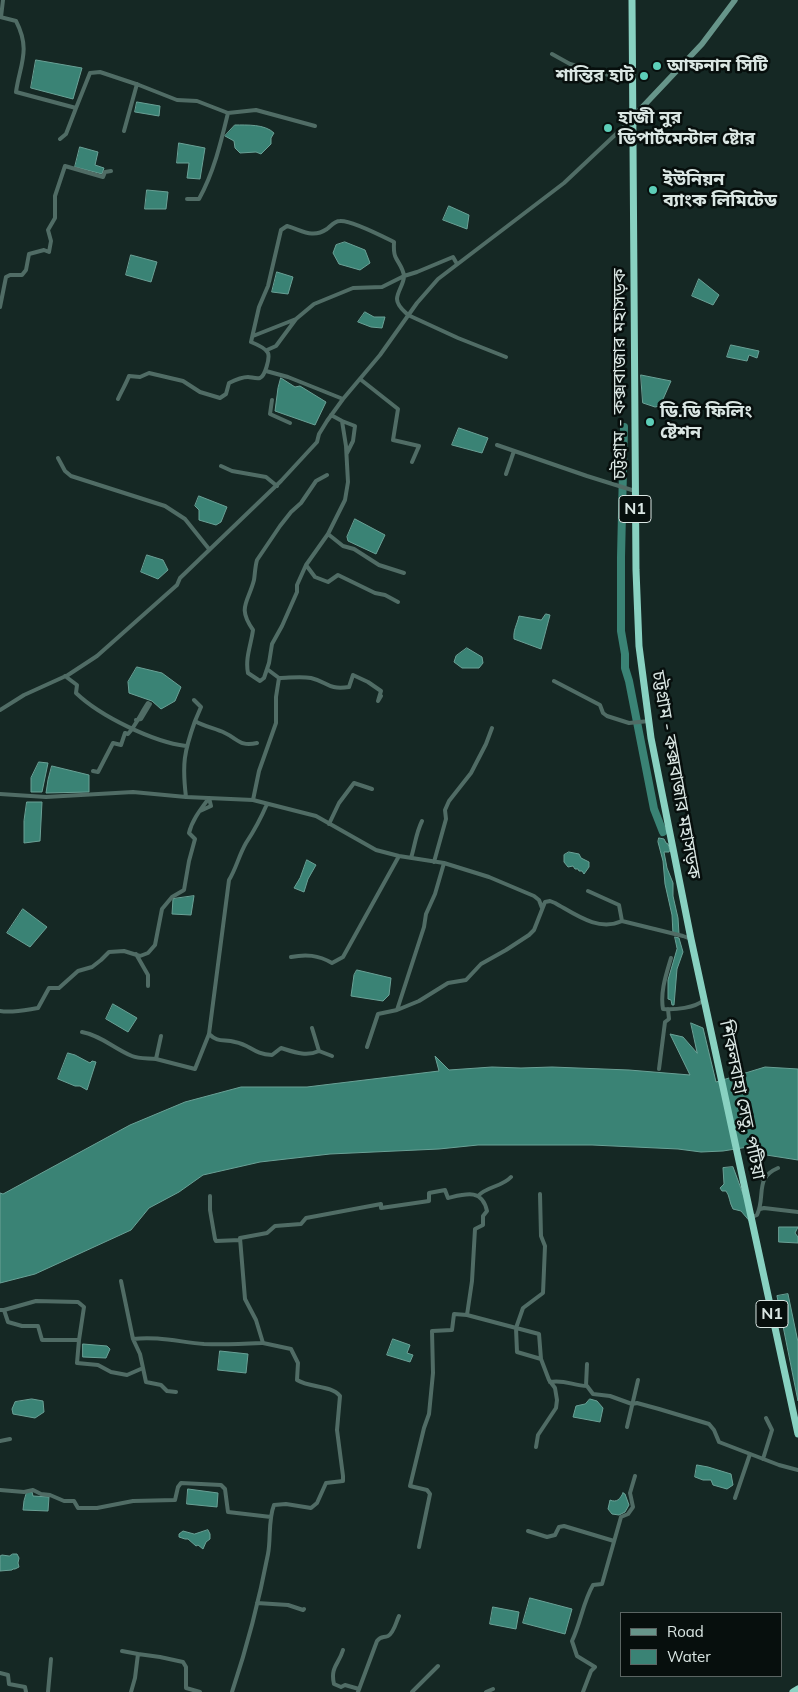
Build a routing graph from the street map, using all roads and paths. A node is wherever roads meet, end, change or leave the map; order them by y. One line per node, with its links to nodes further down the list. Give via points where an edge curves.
1 (3, 0): 4 (street)
2 (632, 0): 6 (highway, চট্টগ্রাম - কক্সবাজার মহাসড়ক / N1)
3 (735, 0): 10 (main road, via 702,44)
4 (0, 17): 8 (street, via 16,21 23,34 25,48 16,92)
5 (552, 54): 6 (street, via 570,64)
6 (633, 82): 10 (highway, চট্টগ্রাম - কক্সবাজার মহাসড়ক / N1)
7 (137, 84): 8 (street, via 100,72 90,73); 9 (street, via 177,100 196,100); 12 (street)
8 (76, 108): 13 (street, via 66,134)
9 (228, 112): 11 (street, via 256,110); 15 (street, via 205,188 199,199)
10 (633, 117): 16 (street, via 564,183); 41 (highway, চট্টগ্রাম - কক্সবাজার মহাসড়ক / N1)
11 (315, 126)
12 (124, 131)
13 (60, 139)
14 (111, 171): 18 (street, via 105,172 103,177 65,166 55,196 55,218 48,230 49,252 29,254 22,276 6,277)
15 (187, 199)
16 (457, 264): 17 (street, via 453,257); 19 (street, via 438,279)
17 (404, 276): 19 (street, via 397,299); 20 (street, via 382,287 353,288 314,304); 21 (street, via 401,263 395,256 394,242 367,229 341,220 320,234 287,226 281,230)
18 (0, 307)
19 (408, 316): 23 (street); 25 (street)
20 (296, 319): 21 (street); 22 (street, via 276,346)
21 (253, 336): 22 (street, via 251,342)
22 (266, 350): 24 (street, via 269,354)
23 (506, 357)
24 (266, 372): 26 (street, via 259,378 244,377 229,383 226,394 220,398 200,392 183,381 149,373 140,377 129,376); 27 (street, via 288,377)
25 (360, 379): 27 (street); 36 (street, via 398,409 393,440 419,446)
26 (118, 399)
27 (343, 399): 29 (street)
28 (272, 400): 31 (street, via 270,414)
29 (331, 415): 30 (street); 40 (street, via 316,442)
30 (342, 421): 34 (street); 34 (street, via 355,426 353,441)
31 (290, 423)
32 (497, 445): 33 (street)
33 (514, 451): 38 (street); 41 (street)
34 (346, 454): 42 (street, via 348,482 345,500)
35 (58, 458): 43 (street, via 71,476 164,506 185,519)
36 (412, 462)
37 (221, 466): 40 (street, via 266,477)
38 (506, 474)
39 (327, 475): 47 (street, via 316,481 291,512 254,568 244,613 253,630 247,666 248,673 260,681)
40 (277, 486): 43 (street)
41 (635, 491): 56 (highway, চট্টগ্রাম - কক্সবাজার মহাসড়ক / N1, via 639,646)
42 (328, 534): 44 (street); 45 (street, via 379,566)
43 (209, 549): 48 (street, via 177,585 97,656)
44 (306, 565): 46 (street, via 315,577 328,582 338,575); 47 (street, via 272,644)
45 (404, 573)
46 (398, 602)
47 (266, 669): 49 (street)
48 (65, 676): 54 (street, via 24,694); 57 (street, via 76,685 76,693 85,702)
49 (279, 678): 51 (street, via 302,677 332,688 342,688 349,687 353,675 381,691 378,701); 66 (street, via 276,723 259,770)
50 (554, 681): 56 (street, via 600,705 607,716 629,723)
51 (381, 696)
52 (194, 700): 55 (street, via 201,707)
53 (149, 703): 57 (street)
54 (0, 710)
55 (196, 721): 59 (street, via 226,733 236,742); 60 (street)
56 (645, 721): 77 (highway, চট্টগ্রাম - কক্সবাজার মহাসড়ক / N1)
57 (133, 728): 60 (street, via 150,737); 61 (street, via 128,734 124,733 121,745 113,743 98,772)
58 (492, 728): 72 (street, via 471,773 448,801)
59 (257, 743)
60 (186, 746): 64 (street, via 183,771)
61 (94, 771)
62 (372, 788): 69 (street, via 354,783)
63 (0, 794): 64 (street, via 46,797 133,792)
64 (186, 797): 65 (street)
65 (209, 798): 66 (street); 78 (street, via 190,825 188,833 194,840 184,890 172,897 162,909 155,944 148,953)
66 (253, 800): 67 (street)
67 (267, 804): 69 (street, via 316,816); 89 (street, via 229,880)
68 (422, 821): 71 (street)
69 (329, 824): 70 (street, via 376,850)
70 (399, 856): 71 (street); 79 (street, via 343,957 332,963 307,954)
71 (411, 858): 72 (street)
72 (434, 862): 73 (street)
73 (444, 863): 75 (street, via 527,892 539,900); 83 (street)
74 (588, 891): 76 (street, via 619,905)
75 (542, 908): 76 (street, via 550,901 600,925 609,926); 83 (street, via 529,935 481,964 466,980 448,983)
76 (622, 921): 77 (street)
77 (691, 939): 82 (highway, চট্টগ্রাম - কক্সবাজার মহাসড়ক / N1)
78 (136, 954): 81 (street, via 148,975); 85 (street, via 109,952 60,988 49,988 38,1008)
79 (291, 957)
80 (670, 958): 84 (street, via 662,1000 663,1009)
81 (148, 986)
82 (705, 999): 84 (street, via 700,1004); 86 (highway, চট্টগ্রাম - কক্সবাজার মহাসড়ক / N1)
83 (397, 1010): 91 (street, via 378,1014)
84 (668, 1010): 95 (street)
85 (0, 1012)
86 (708, 1012): 105 (highway, শিকলবাহা সেতু, পটিয়া / N1)
87 (312, 1028): 92 (street)
88 (82, 1032): 94 (street, via 133,1056)
89 (209, 1034): 92 (street, via 215,1039 246,1045 264,1055 272,1055 281,1048 306,1054); 94 (street, via 194,1069)
90 (161, 1036): 94 (street)
91 (367, 1047)
92 (319, 1051): 93 (street)
93 (332, 1056)
94 (156, 1059)
95 (659, 1069)
96 (778, 1168): 99 (street, via 768,1172)
97 (758, 1169): 99 (street)
98 (511, 1177): 102 (street)
99 (763, 1180): 103 (street)
100 (540, 1194): 110 (street, via 541,1236 545,1246 543,1293 524,1307)
101 (210, 1196): 106 (street, via 216,1241)
102 (478, 1196): 106 (street, via 470,1193 448,1198 445,1190 429,1193 429,1201 381,1208 380,1204 306,1218 301,1224 275,1226 267,1234); 109 (street, via 487,1210 483,1226 475,1229)
103 (760, 1209): 104 (street); 105 (street)
104 (798, 1212)
105 (752, 1217): 124 (highway, N1)
106 (240, 1240): 113 (street, via 245,1299)
107 (121, 1281): 111 (street)
108 (2, 1310): 112 (street, via 8,1322 38,1326 42,1340); 112 (street, via 36,1301 78,1302 84,1307)
109 (467, 1316): 110 (street); 140 (street, via 454,1314 452,1330 432,1331 429,1414 410,1486 427,1490 430,1494)
110 (516, 1328): 114 (street, via 539,1334); 114 (street, via 517,1352)
111 (133, 1339): 113 (street, via 147,1337 205,1344); 116 (street)
112 (79, 1340): 116 (street, via 77,1363 128,1374)
113 (263, 1342): 137 (street, via 291,1349 298,1363 298,1380 336,1391 340,1396 337,1430 342,1481 326,1483 317,1503 311,1508 274,1505)
114 (541, 1358): 118 (street)
115 (587, 1364): 119 (street)
116 (143, 1368): 120 (street, via 146,1382)
117 (638, 1380): 123 (street)
118 (550, 1382): 119 (street, via 564,1381); 130 (street, via 555,1388 556,1408 538,1435)
119 (586, 1386): 121 (street)
120 (176, 1392)
121 (593, 1394): 122 (street); 123 (street)
122 (590, 1398)
123 (632, 1404): 126 (street); 131 (street, via 709,1424 719,1442)
124 (796, 1415): 127 (highway, N1)
125 (766, 1418): 132 (street, via 772,1430)
126 (628, 1427)
127 (798, 1434)
128 (10, 1439): 129 (street)
129 (0, 1440)
130 (536, 1447)
131 (750, 1454): 132 (street); 136 (street)
132 (763, 1459): 133 (street)
133 (798, 1470)
134 (635, 1476): 139 (street, via 630,1493 633,1507 621,1517)
135 (0, 1490): 137 (street, via 33,1490 74,1501 78,1508 97,1508 133,1500 175,1500 181,1483 222,1485 228,1512)
136 (735, 1498)
137 (271, 1517): 141 (street)
138 (528, 1531): 139 (street, via 547,1537 556,1535 559,1527 564,1526)
139 (614, 1541): 160 (street, via 602,1584 593,1585 586,1596 572,1641 577,1656 595,1666)
140 (419, 1547)
141 (258, 1603): 142 (street); 157 (street)
142 (304, 1609)
143 (399, 1616): 152 (street, via 393,1632 376,1641)
144 (344, 1650): 152 (street, via 333,1670 334,1684 341,1687 345,1684)
145 (122, 1651): 146 (street)
146 (138, 1654): 155 (street); 156 (street, via 183,1662 186,1688)
147 (51, 1659): 154 (street)
148 (438, 1666): 158 (street)
149 (0, 1673): 153 (street, via 8,1674 10,1684 25,1687)
150 (493, 1689): 159 (street)
151 (798, 1689): 161 (highway)
152 (358, 1691)
153 (26, 1692)
154 (48, 1692)
155 (131, 1692)
156 (200, 1692)
157 (232, 1692)
158 (412, 1692)
159 (486, 1692)
160 (583, 1692)
161 (793, 1692)

